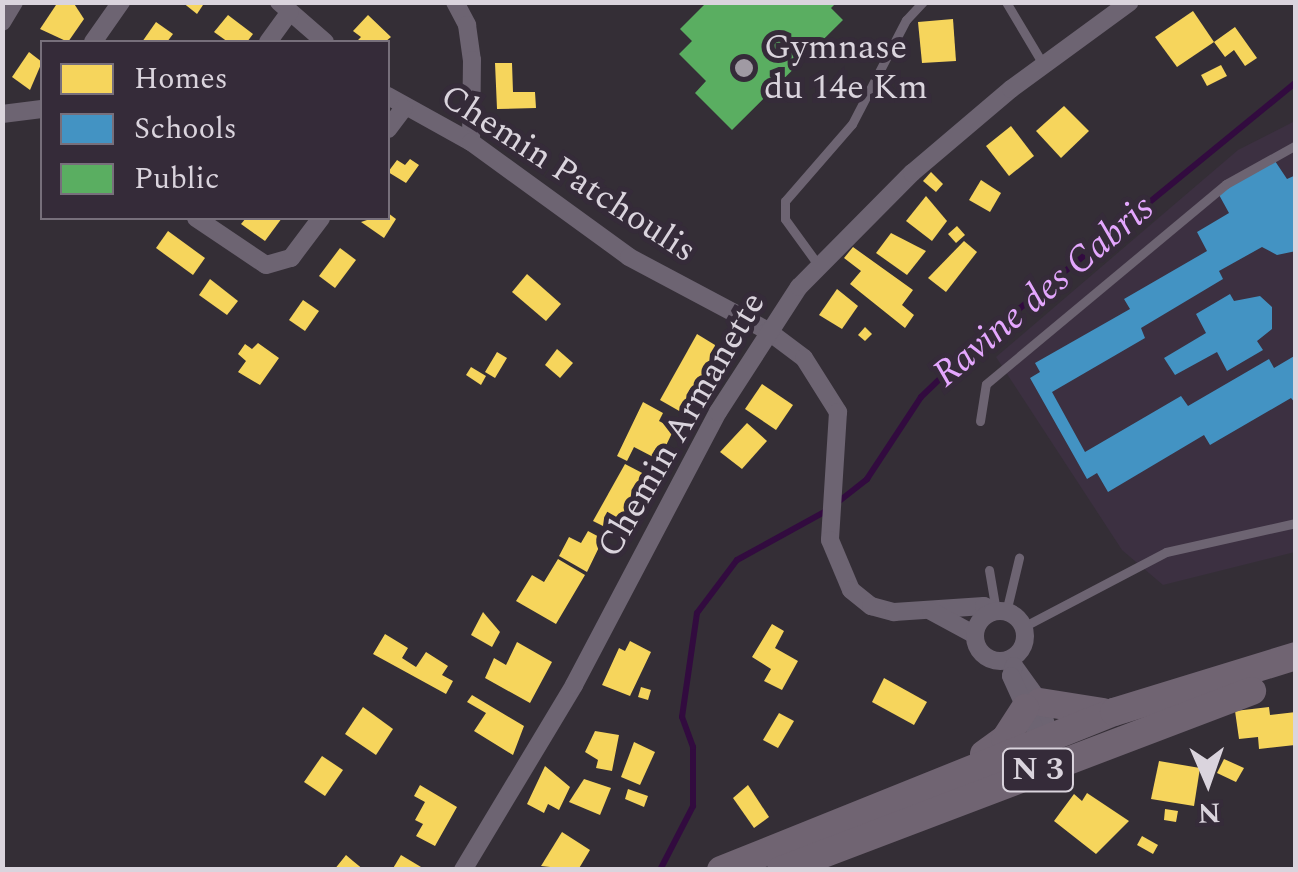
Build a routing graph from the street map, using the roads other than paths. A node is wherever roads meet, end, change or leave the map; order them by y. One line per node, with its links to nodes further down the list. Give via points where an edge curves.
1 (14, 2): 8 (street)
2 (120, 2): 9 (street)
3 (455, 2): 18 (street, via 467,25 472,60)
4 (923, 2): 22 (lane, via 906,20 852,124 784,201 785,219)
5 (1006, 2): 12 (lane)
6 (1130, 2): 12 (street, Chemin Armanette)
7 (284, 7): 10 (street); 11 (street)
8 (2, 22)
9 (94, 40)
10 (269, 40)
11 (323, 40)
12 (1044, 65): 22 (street, Chemin Armanette, via 912,173)
13 (390, 98): 14 (street, Chemin Patchoulis)
14 (404, 108): 17 (street); 18 (street, Chemin Patchoulis)
15 (40, 109): 16 (street)
16 (2, 114)
17 (390, 126)
18 (471, 142): 23 (street, Chemin Patchoulis, via 618,250)
19 (1296, 145): 24 (lane, via 1226,184 986,384)
20 (199, 220): 21 (street, via 266,265 290,258)
21 (319, 220)
22 (819, 266): 23 (street, Chemin Armanette)
23 (768, 331): 28 (street, Chemin Patchoulis, via 820,376 838,412 830,540 842,574 871,606); 39 (street, Chemin Armanette, via 574,686)
24 (980, 422)
25 (1296, 523): 30 (lane, via 1166,552)
26 (1020, 558): 29 (lane)
27 (988, 570): 29 (lane)
28 (930, 611): 29 (street, via 984,606); 31 (street)
29 (1001, 612): 30 (street); 31 (street, via 978,622)
30 (1023, 627): 33 (street)
31 (975, 635): 33 (street, via 988,657)
32 (1296, 656): 36 (main road, N 3)
33 (1013, 661): 35 (street)
34 (1296, 674): 37 (main road, N 3)
35 (1032, 705): 36 (main road); 37 (street); 38 (main road, via 1005,740)
36 (1114, 712): 37 (main road, N 3)
37 (1054, 747): 38 (main road, N 3); 41 (main road, N 3, via 968,795)
38 (942, 778): 40 (main road, N 3)
39 (463, 870)
40 (721, 870)
41 (781, 870)

